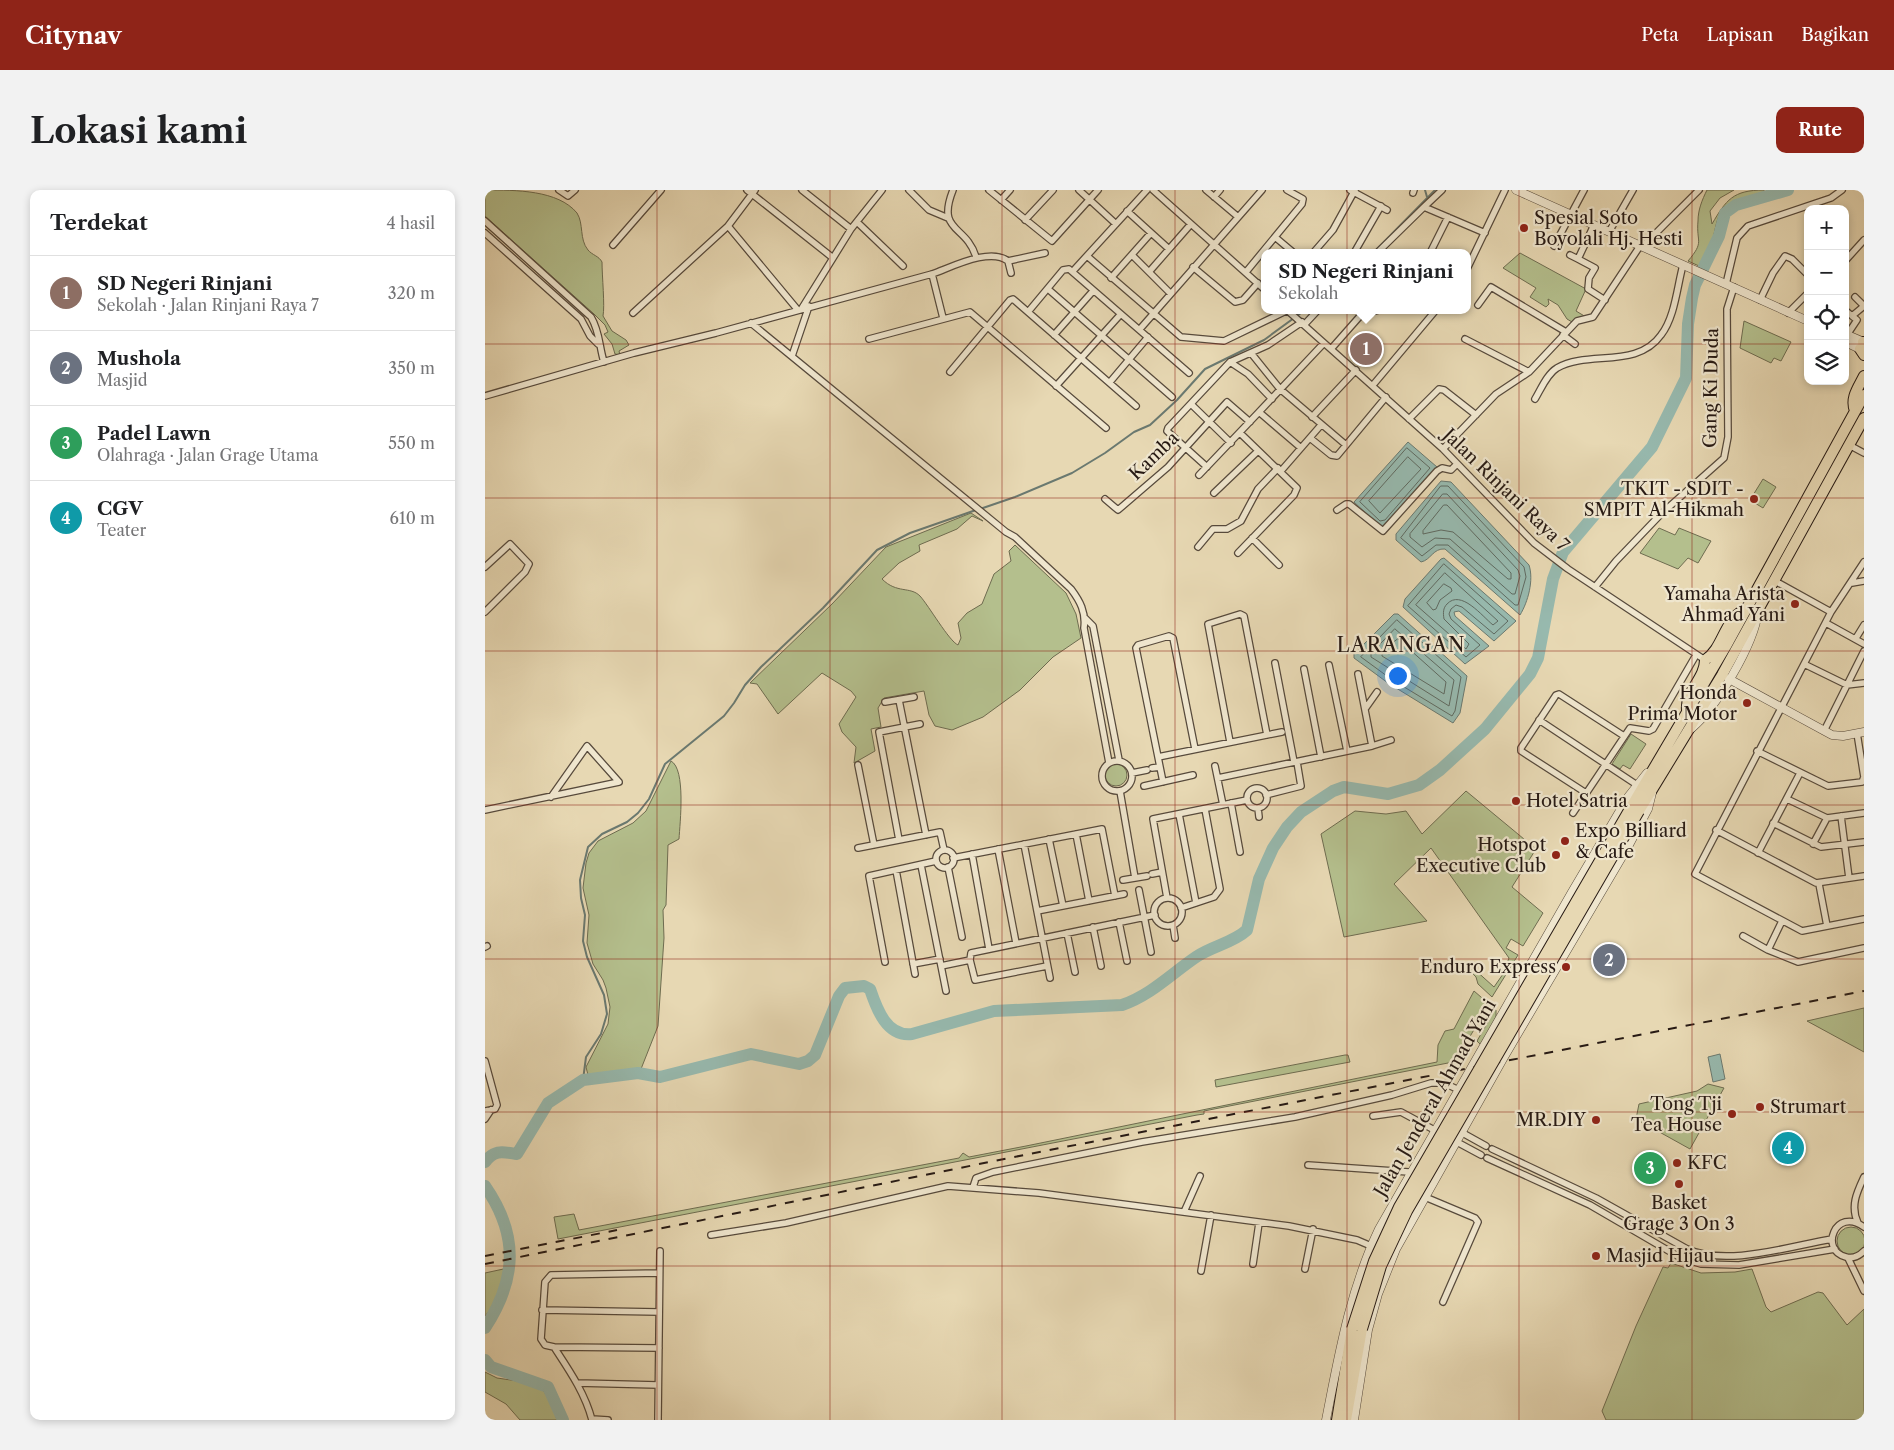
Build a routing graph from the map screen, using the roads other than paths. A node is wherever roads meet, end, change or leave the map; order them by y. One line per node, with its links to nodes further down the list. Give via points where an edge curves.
1 (559, 190): 2 (street, via 568,196)
2 (575, 190)
3 (661, 190): 52 (street)
4 (802, 190): 44 (street)
5 (882, 190): 39 (street)
6 (909, 190): 36 (street, via 929,210)
7 (953, 190): 36 (street, via 947,208)
8 (989, 190): 30 (street)
9 (1010, 190): 30 (street)
10 (1053, 190): 37 (street)
11 (1079, 190): 29 (street)
12 (1098, 190): 29 (street)
13 (1147, 190): 32 (street)
14 (1153, 190): 41 (street)
15 (1206, 190): 28 (street)
16 (1220, 190): 28 (street)
17 (1262, 190): 34 (street)
18 (1287, 190): 49 (street, via 1304,201)
19 (1442, 190): 31 (street)
20 (1505, 190): 48 (street)
21 (1516, 190): 33 (street)
22 (1584, 190): 33 (street)
23 (1633, 190): 45 (street)
24 (1699, 190): 54 (street)
25 (1842, 190): 88 (street, Gang Ki Duda, via 1831,198 1748,226 1737,238)
26 (1353, 191): 60 (street, via 1333,230); 61 (street, via 1384,208)
27 (751, 192): 43 (street); 71 (street)
28 (1214, 197): 34 (street)
29 (1091, 199): 37 (street, via 1053,241); 40 (street)
30 (1001, 200): 37 (street)
31 (1425, 208): 35 (street); 62 (street)
32 (1127, 211): 40 (street); 47 (street)
33 (1571, 215): 42 (street); 53 (street)
34 (1237, 216): 51 (street)
35 (1448, 217): 48 (street); 63 (street)
36 (948, 218): 70 (street, via 972,247)
37 (1025, 220)
38 (485, 221): 56 (street)
39 (857, 222): 44 (street); 76 (street)
40 (1116, 224): 69 (street)
41 (1191, 224): 51 (street); 57 (street)
42 (1594, 225): 45 (street); 73 (street)
43 (728, 226): 98 (street); 101 (street)
44 (851, 229): 71 (street)
45 (1609, 232): 54 (street)
46 (485, 233): 66 (street)
47 (1151, 233): 57 (street); 67 (street)
48 (1485, 233): 75 (street)
49 (1275, 236): 58 (street); 59 (street)
50 (1864, 240): 55 (street)
51 (1213, 243): 78 (street); 81 (street)
52 (613, 245)
53 (1554, 246)
54 (1641, 246): 77 (street); 94 (street)
55 (1862, 248): 72 (street)
56 (516, 249): 66 (street); 128 (street, via 591,317 599,333)
57 (1169, 249): 80 (street)
58 (1265, 249)
59 (1290, 249)
60 (1316, 249)
61 (1357, 249)
62 (1381, 249)
63 (1432, 249)
64 (1045, 253): 74 (street)
65 (1261, 253): 81 (street)
66 (510, 255): 128 (street, via 581,319)
67 (1132, 255): 80 (street); 85 (street)
68 (1569, 255): 73 (street)
69 (1087, 256): 79 (street); 85 (street)
70 (976, 257): 74 (street, via 1000,256); 84 (street, via 968,263)
71 (833, 258): 98 (street)
72 (1849, 258)
73 (1578, 259): 94 (street, via 1595,268 1588,289)
74 (1008, 261): 83 (street)
75 (1471, 261)
76 (903, 266)
77 (1684, 266): 88 (street); 152 (street, via 1667,325 1648,348 1620,358 1582,361 1557,368)
78 (1193, 267): 86 (street, via 1235,302 1243,300); 91 (street)
79 (1073, 271): 89 (street, via 1066,268); 90 (street)
80 (1149, 272): 91 (street)
81 (1246, 272): 86 (street)
82 (1804, 272): 95 (street, via 1785,256)
83 (1011, 273)
84 (932, 274): 97 (street); 111 (street)
85 (1111, 278): 110 (street)
86 (1258, 283): 87 (street)
87 (1261, 286)
88 (1730, 286): 95 (street); 191 (street, Gang Ki Duda, via 1727,309 1728,437 1724,458 1661,514)
89 (1048, 289): 100 (street); 102 (street)
90 (1093, 291): 102 (street); 109 (street)
91 (1170, 293): 110 (street)
92 (1806, 295): 103 (street)
93 (1855, 297): 112 (street, via 1864,306)
94 (1605, 300): 121 (street, via 1593,318 1577,321)
95 (1760, 300): 103 (street)
96 (1478, 305): 121 (street, via 1491,287)
97 (809, 306): 98 (street); 133 (street)
98 (799, 309): 116 (street)
99 (1849, 311): 112 (street)
100 (1027, 312): 117 (street, via 1011,299); 120 (street)
101 (633, 313)
102 (1073, 313): 120 (street); 122 (street)
103 (1788, 313): 113 (street)
104 (1281, 314): 110 (street, via 1220,342 1181,337)
105 (1292, 314): 115 (street, Jalan Rinjani Raya 7)
106 (1313, 314): 115 (street)
107 (1365, 314): 131 (street)
108 (1433, 314): 144 (street)
109 (1120, 315): 118 (street); 122 (street)
110 (1154, 315): 118 (street)
111 (943, 318): 117 (street, via 970,312); 124 (street)
112 (1855, 318): 114 (street); 119 (street)
113 (1804, 319)
114 (1864, 320)
115 (1302, 322): 127 (street, Jalan Rinjani Raya 7); 132 (street)
116 (751, 323): 133 (street); 136 (street)
117 (988, 326): 139 (street); 145 (street)
118 (1140, 329): 123 (street)
119 (1849, 331)
120 (1054, 334): 134 (street)
121 (1565, 334): 129 (street); 140 (street)
122 (1100, 336): 134 (street); 135 (street)
123 (1148, 336): 135 (street); 141 (street)
124 (869, 339)
125 (1465, 339): 140 (street)
126 (1849, 339): 130 (street)
127 (1324, 343): 131 (street, Jalan Rinjani Raya 7); 146 (street)
128 (598, 344): 136 (street)
129 (1575, 344)
130 (1863, 346)
131 (1331, 349): 138 (street, Jalan Rinjani Raya 7)
132 (1251, 353): 137 (street); 146 (street)
133 (792, 356): 196 (street, via 1015,537 1063,580 1078,598)
134 (1081, 358): 143 (street); 145 (street)
135 (1128, 360): 143 (street); 149 (street)
136 (604, 362): 148 (street)
137 (1231, 362): 151 (street); 153 (street)
138 (1356, 370): 144 (street, Jalan Rinjani Raya 7); 158 (street)
139 (950, 372)
140 (1529, 372): 157 (street, via 1496,394)
141 (1189, 373)
142 (1864, 376): 155 (highway, via 1853,397)
143 (1110, 382): 154 (street)
144 (1373, 385): 150 (street, Jalan Rinjani Raya 7)
145 (1056, 386): 164 (street)
146 (1280, 390): 151 (street); 158 (street)
147 (1864, 395): 155 (highway, Jalan Jenderal Ahmad Yani)
148 (485, 396)
149 (1172, 397)
150 (1385, 397): 160 (street, Jalan Rinjani Raya 7); 169 (street)
151 (1272, 399): 156 (street)
152 (1535, 399)
153 (1191, 405): 161 (street); 170 (street, via 1167,430)
154 (1136, 406)
155 (1855, 411): 192 (highway, Jalan Jenderal Ahmad Yani)
156 (1259, 412): 162 (street); 171 (street)
157 (1476, 415): 160 (street, via 1439,389); 172 (street)
158 (1312, 418): 163 (street)
159 (1864, 418): 168 (highway, Jalan Jenderal Ahmad Yani)
160 (1409, 419): 172 (street, Jalan Rinjani Raya 7)
161 (1209, 421): 162 (street, Kamba, via 1229,402); 167 (street); 170 (street, Kamba)
162 (1250, 422): 165 (street)
163 (1321, 425): 166 (street); 169 (street)
164 (1107, 428)
165 (1240, 433): 167 (street); 173 (street)
166 (1310, 438): 169 (street, via 1335,456); 171 (street)
167 (1231, 443): 176 (street)
168 (1849, 444): 174 (street); 188 (highway, Jalan Jenderal Ahmad Yani)
169 (1346, 445)
170 (1185, 448): 176 (street); 180 (street, Kamba, via 1168,468 1118,510)
171 (1301, 448): 177 (street)
172 (1443, 449): 175 (street, Jalan Rinjani Raya 7)
173 (1258, 450): 177 (street); 179 (street)
174 (1864, 453)
175 (1457, 464): 181 (street, via 1451,470 1442,468 1437,471 1383,532 1349,504); 191 (street, Jalan Rinjani Raya 7, via 1534,543)
176 (1207, 467): 178 (street)
177 (1280, 469): 182 (street, via 1297,486 1296,491); 183 (street, via 1258,489 1241,521 1227,529 1213,529)
178 (1199, 475)
179 (1214, 493)
180 (1105, 499)
181 (1337, 510)
182 (1252, 538): 184 (street); 186 (street)
183 (1198, 547)
184 (1238, 553)
185 (1864, 562): 190 (street)
186 (1279, 565)
187 (485, 567): 194 (street, via 510,544 529,564)
188 (1775, 581): 193 (highway, Jalan Jenderal Ahmad Yani); 195 (street)
189 (1864, 581): 190 (street)
190 (1852, 583): 195 (street)
191 (1595, 586): 202 (street, Jalan Rinjani Raya 7)
192 (1746, 609): 202 (highway, via 1734,617 1713,654); 217 (highway, Jalan Jenderal Ahmad Yani)
193 (1759, 610): 208 (street, via 1756,628); 223 (highway, Jalan Jenderal Ahmad Yani)
194 (485, 612)
195 (1831, 612): 197 (street)
196 (1085, 618): 237 (street, via 1093,626); 239 (street, via 1084,628)
197 (1826, 623): 199 (street); 204 (street)
198 (1864, 624): 199 (street)
199 (1856, 638): 200 (street)
200 (1864, 644)
201 (1864, 651): 210 (street)
202 (1701, 658): 217 (highway, via 1704,670 1687,701); 228 (street, via 1653,729 1633,727)
203 (1275, 663): 238 (street)
204 (1804, 664): 210 (street); 215 (street)
205 (1329, 665): 233 (street)
206 (1303, 669): 236 (street)
207 (1358, 674): 216 (street)
208 (1729, 679): 215 (street); 223 (street, via 1709,711)
209 (1864, 683): 210 (street)
210 (1847, 685): 224 (street)
211 (1377, 692): 216 (street)
212 (914, 697): 213 (street)
213 (899, 700): 214 (street); 222 (street)
214 (885, 702)
215 (1781, 706): 224 (street); 234 (street)
216 (1365, 709): 219 (street)
217 (1688, 713): 240 (highway, Jalan Jenderal Ahmad Yani)
218 (1374, 717): 219 (street)
219 (1367, 718): 231 (street)
220 (1539, 720): 228 (street, via 1558,694); 242 (street); 255 (street, via 1521,751)
221 (920, 724): 222 (street)
222 (904, 726): 275 (street); 277 (street, via 879,732)
223 (1689, 730): 253 (highway, Jalan Jenderal Ahmad Yani)
224 (1824, 731): 226 (street, via 1837,736)
225 (1282, 732): 227 (street)
226 (1861, 733): 244 (street)
227 (1267, 735): 230 (street); 230 (street, via 1244,616 1240,614 1209,622 1208,625)
228 (1623, 736): 242 (street)
229 (1391, 740): 231 (street)
230 (1231, 742): 232 (street)
231 (1372, 746): 233 (street)
232 (1195, 749): 235 (street); 235 (street, via 1173,638 1169,636 1137,648)
233 (1347, 751): 236 (street)
234 (1757, 751): 247 (street); 273 (street)
235 (1158, 757): 245 (street)
236 (1321, 757): 238 (street)
237 (1119, 760): 239 (street); 246 (street, via 1127,764)
238 (1295, 762): 249 (street); 256 (street, via 1301,786)
239 (1109, 763): 254 (street, via 1103,771 1103,781 1110,789)
240 (1657, 764): 251 (street, Jalan Jenderal Ahmad Yani); 265 (highway, Jalan Jenderal Ahmad Yani)
241 (857, 765): 281 (street)
242 (1605, 765): 251 (street); 255 (street)
243 (1215, 766): 249 (street)
244 (1863, 766): 247 (street, via 1862,782 1831,786)
245 (1160, 767): 246 (street); 250 (street)
246 (1132, 773): 254 (street, via 1128,786)
247 (1800, 773): 258 (street)
248 (1193, 775): 250 (street)
249 (1218, 778): 261 (street)
250 (1163, 782): 252 (street)
251 (1632, 782): 339 (street, Jalan Jenderal Ahmad Yani)
252 (1144, 786)
253 (1652, 788): 265 (highway, Jalan Jenderal Ahmad Yani); 340 (street, Jalan Jenderal Ahmad Yani, via 1648,809)
254 (1120, 791): 296 (street)
255 (1585, 793): 266 (street)
256 (1266, 796): 259 (street, via 1255,788 1248,793); 263 (street, via 1265,803)
257 (551, 797): 257 (street, via 609,784 619,782 587,746); 264 (street)
258 (1787, 799): 271 (street); 272 (street)
259 (1247, 800): 260 (street); 263 (street)
260 (1231, 803): 261 (street); 286 (street)
261 (1223, 805): 262 (street)
262 (1205, 808): 268 (street); 305 (street, via 1220,889 1214,897)
263 (1258, 808): 270 (street)
264 (485, 810)
265 (1635, 810): 384 (highway, Jalan Jenderal Ahmad Yani, bridge, via 1387,1231 1363,1292)
266 (1573, 812)
267 (1864, 813): 269 (street)
268 (1179, 814): 294 (street, via 1153,819); 305 (street)
269 (1841, 816): 271 (street); 282 (street)
270 (1259, 817)
271 (1827, 818): 280 (street)
272 (1773, 823): 280 (street); 287 (street)
273 (1716, 830): 287 (street); 312 (street, via 1695,875)
274 (1076, 834): 276 (street); 298 (street, via 1102,829); 304 (street)
275 (926, 835): 277 (street); 285 (street, via 940,832)
276 (1049, 839): 279 (street); 306 (street)
277 (899, 840): 281 (street)
278 (1864, 842): 282 (street)
279 (1024, 844): 284 (street); 308 (street)
280 (1813, 844): 282 (street, via 1824,848)
281 (874, 845): 283 (street)
282 (1845, 845): 297 (street)
283 (858, 848)
284 (998, 849): 288 (street); 322 (street)
285 (944, 850): 289 (street); 290 (street, via 937,854)
286 (1240, 852)
287 (1758, 853): 299 (street)
288 (973, 854): 289 (street); 324 (street)
289 (953, 858): 292 (street)
290 (936, 861): 291 (street); 292 (street, via 941,867)
291 (921, 864): 293 (street); 327 (street)
292 (948, 867): 319 (street)
293 (896, 870): 330 (street, via 868,877); 331 (street)
294 (1163, 872): 296 (street); 303 (street)
295 (1864, 876): 297 (street)
296 (1135, 878): 298 (street)
297 (1849, 878): 299 (street)
298 (1118, 881): 302 (street)
299 (1819, 884): 315 (street)
300 (1139, 890): 310 (street)
301 (1124, 894): 302 (street)
302 (1115, 896): 304 (street)
303 (1167, 898): 307 (street, via 1175,900); 309 (street, via 1157,905)
304 (1089, 901): 306 (street)
305 (1196, 903): 307 (street)
306 (1063, 906): 308 (street)
307 (1181, 908): 314 (street, via 1180,919)
308 (1037, 911): 320 (street)
309 (1155, 914): 310 (street); 314 (street, via 1161,924)
310 (1145, 917): 313 (street); 326 (street)
311 (1864, 919): 315 (street)
312 (1782, 921): 315 (street, via 1802,931); 325 (street)
313 (1119, 922): 316 (street); 329 (street)
314 (1173, 925): 321 (street)
315 (1827, 926)
316 (1093, 927): 317 (street); 334 (street)
317 (1067, 933): 320 (street); 335 (street)
318 (1743, 936): 325 (street)
319 (962, 937)
320 (1042, 938): 322 (street); 333 (street)
321 (1175, 938)
322 (1016, 943): 324 (street)
323 (1864, 948): 325 (street, via 1798,962)
324 (989, 949): 328 (street, via 971,952)
325 (1768, 950)
326 (1151, 952)
327 (940, 959): 331 (street); 332 (street)
328 (970, 960): 332 (street); 333 (street, via 975,980)
329 (1127, 961)
330 (885, 962)
331 (913, 964): 336 (street)
332 (941, 966): 338 (street)
333 (1047, 966): 337 (street)
334 (1101, 966)
335 (1075, 972)
336 (915, 974)
337 (1050, 978)
338 (946, 990)
339 (1513, 994): 340 (street, via 1512,1001 1519,1010 1527,1011); 343 (street, Jalan Jenderal Ahmad Yani)
340 (1534, 1006): 349 (street, Jalan Jenderal Ahmad Yani)
341 (485, 1061): 342 (street)
342 (488, 1080): 344 (street, via 497,1105 495,1109)
343 (1459, 1090): 347 (street, Jalan Jenderal Ahmad Yani); 358 (street, via 1444,1082 1431,1084 1295,1117 1142,1142 993,1172 976,1178)
344 (488, 1110): 346 (street)
345 (1373, 1116): 348 (street, via 1401,1112)
346 (485, 1119)
347 (1440, 1120): 348 (street, Jalan Jenderal Ahmad Yani); 349 (street)
348 (1434, 1130): 350 (street); 354 (street, Jalan Jenderal Ahmad Yani)
349 (1462, 1133): 350 (street, Jalan Jenderal Ahmad Yani); 351 (street)
350 (1457, 1142): 352 (street); 360 (street, Jalan Jenderal Ahmad Yani)
351 (1485, 1146)
352 (1487, 1158): 357 (street, via 1494,1151); 359 (street)
353 (1309, 1165): 354 (street)
354 (1409, 1172): 369 (street, Jalan Jenderal Ahmad Yani)
355 (1199, 1176): 361 (street)
356 (1864, 1176): 363 (street, via 1854,1204 1853,1214)
357 (1555, 1179): 359 (street); 368 (street, via 1702,1255 1742,1254)
358 (973, 1187): 361 (street); 367 (street, via 941,1187 786,1223)
359 (1551, 1188): 370 (street, via 1598,1210 1681,1258 1701,1264 1739,1265)
360 (1425, 1198): 379 (street, via 1478,1222); 393 (street, Jalan Jenderal Ahmad Yani, via 1396,1249 1378,1294 1368,1330)
361 (1184, 1212): 362 (street)
362 (1211, 1215): 364 (street); 376 (street)
363 (1858, 1222): 365 (street); 368 (street, via 1842,1223 1834,1230)
364 (1259, 1223): 366 (street); 374 (street)
365 (1864, 1227)
366 (1313, 1229): 369 (street); 375 (street)
367 (711, 1235)
368 (1832, 1239): 370 (street)
369 (1371, 1246): 390 (street, Jalan Jenderal Ahmad Yani, via 1346,1318)
370 (1835, 1249): 373 (street)
371 (660, 1250): 377 (street)
372 (1864, 1251): 373 (street)
373 (1848, 1258): 378 (street)
374 (1253, 1264)
375 (1305, 1269)
376 (1201, 1271)
377 (659, 1273): 380 (street, via 551,1275 545,1282); 381 (street)
378 (1864, 1291)
379 (1443, 1302)
380 (542, 1310): 381 (street); 382 (street, via 541,1338 545,1345)
381 (659, 1312): 383 (street)
382 (553, 1348): 383 (street); 385 (street)
383 (659, 1348): 386 (street)
384 (1353, 1350): 391 (highway, Jalan Jenderal Ahmad Yani); 392 (highway, Jalan Jenderal Ahmad Yani)
385 (577, 1384): 386 (street); 387 (street)
386 (658, 1385): 389 (street)
387 (592, 1420): 388 (street)
388 (608, 1420)
389 (658, 1420)
390 (1327, 1420)
391 (1337, 1420)
392 (1346, 1420)
393 (1354, 1420)

